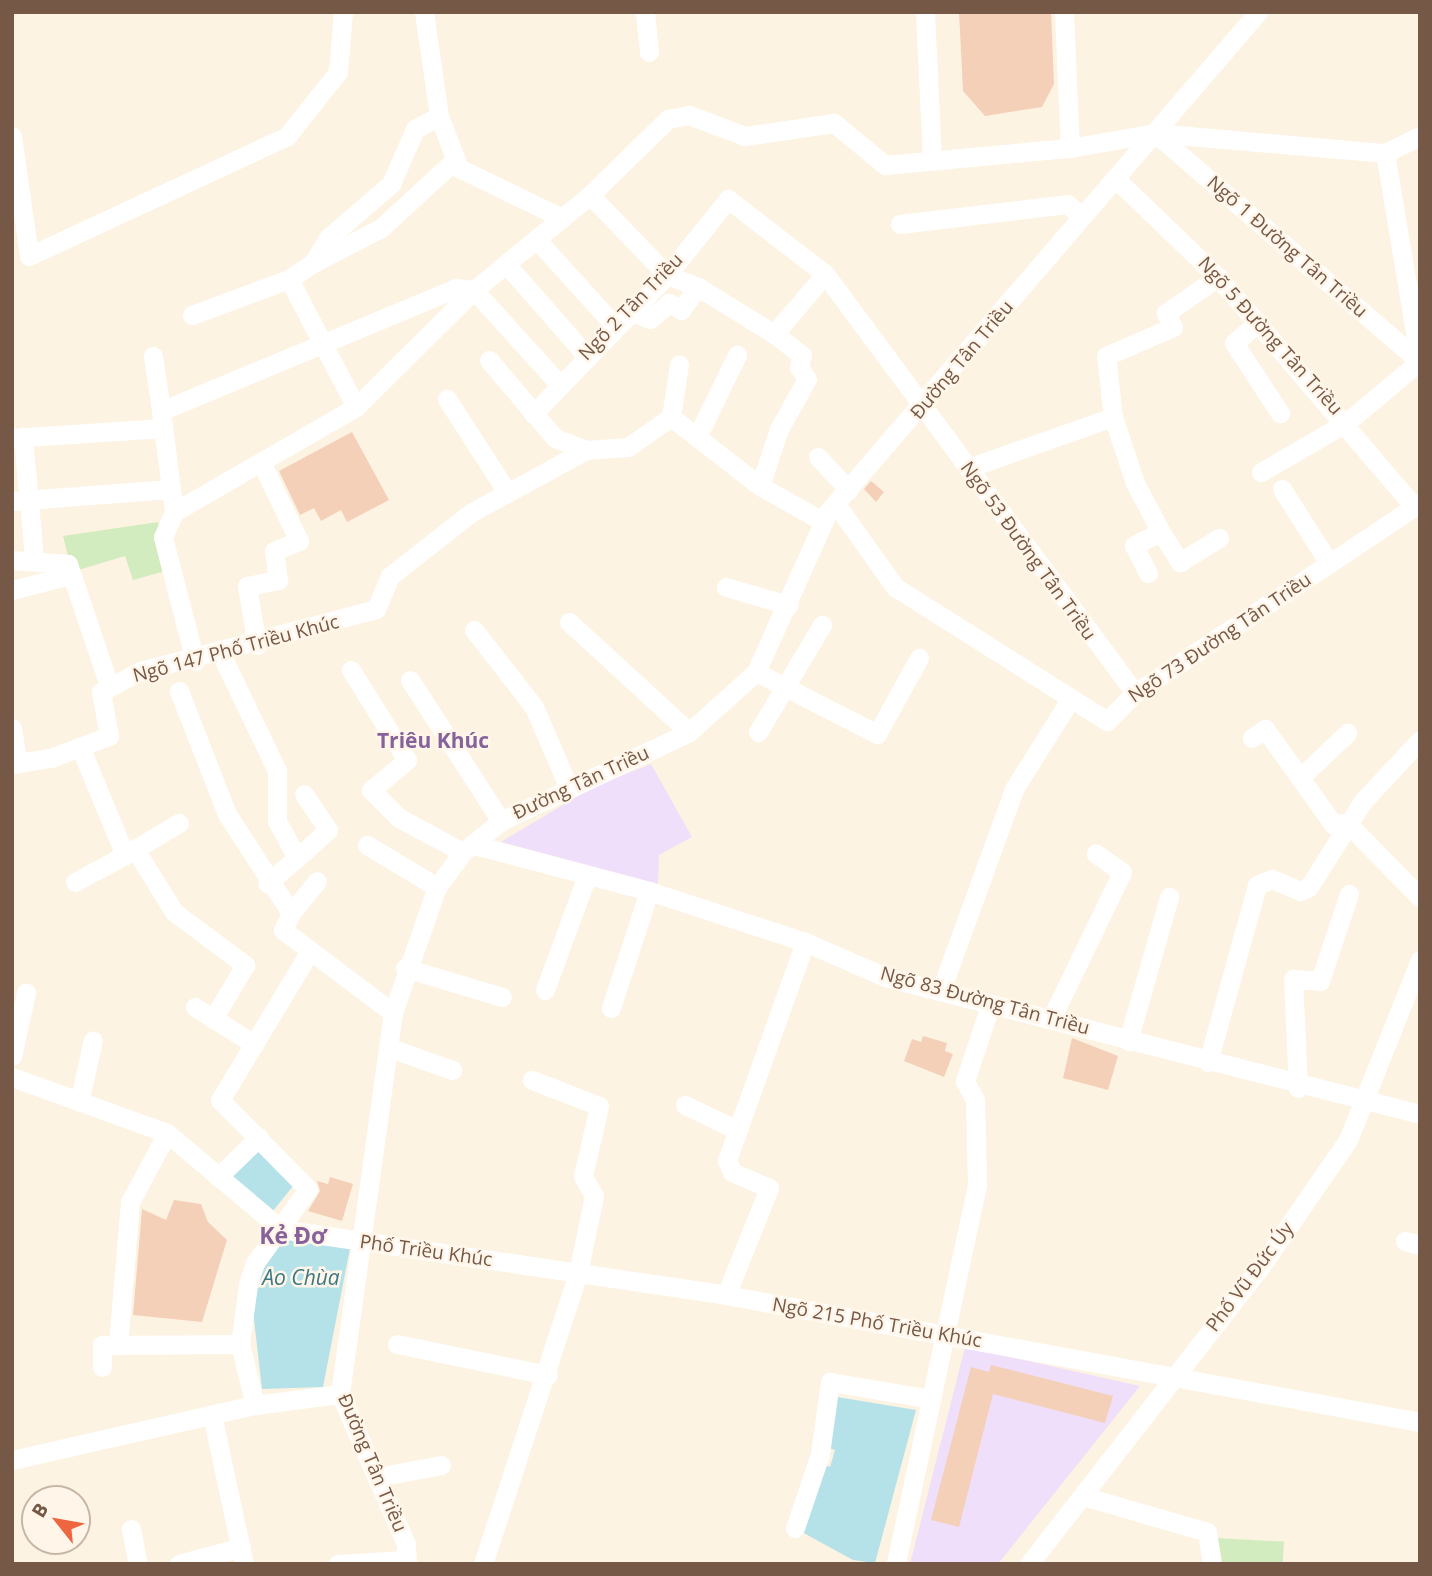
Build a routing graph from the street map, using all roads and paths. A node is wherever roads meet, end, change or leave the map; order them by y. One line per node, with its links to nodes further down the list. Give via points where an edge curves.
1 (343, 12): 10 (street, via 338,72 287,136 29,256)
2 (424, 12): 8 (street)
3 (645, 12): 7 (street)
4 (925, 12): 14 (street)
5 (1064, 12): 12 (street)
6 (1258, 12): 9 (street, Đường Tân Triều)
7 (649, 52)
8 (439, 116): 15 (street); 23 (street, via 415,129 391,184 328,238)
9 (1154, 133): 12 (street); 13 (street); 16 (street, Đường Tân Triều); 41 (street, Ngõ 1 Đường Tân Triều)
10 (12, 136)
11 (1420, 136): 13 (street)
12 (1070, 148): 14 (street)
13 (1385, 153): 41 (street)
14 (932, 159): 17 (street, via 885,165 834,123 745,135 689,115 668,119)
15 (455, 160): 20 (street, via 476,180 524,194); 23 (street, via 381,228)
16 (1115, 178): 19 (street, Đường Tân Triều); 27 (street, Ngõ 5 Đường Tân Triều)
17 (590, 195): 20 (street); 26 (street)
18 (728, 199): 25 (street, Ngõ 53 Đường Tân Triều); 26 (street, Ngõ 2 Tân Triều)
19 (1082, 216): 21 (street, via 1067,204); 46 (street, Đường Tân Triều)
20 (562, 218): 22 (street)
21 (900, 224)
22 (537, 240): 24 (street); 34 (street)
23 (313, 263): 28 (street)
24 (506, 264): 30 (street); 37 (street)
25 (825, 274): 35 (street); 46 (street, Ngõ 53 Đường Tân Triều)
26 (667, 275): 29 (street); 31 (street, Ngõ 2 Tân Triều)
27 (1218, 277): 33 (street, Ngõ 5 Đường Tân Triều); 50 (street, via 1166,313 1173,327 1106,356)
28 (289, 279): 32 (street); 36 (street)
29 (698, 288): 31 (street, via 681,310 669,303 650,319); 35 (street)
30 (474, 290): 36 (street, via 456,288); 43 (street); 45 (street)
31 (629, 311): 34 (street, Ngõ 2 Tân Triều)
32 (192, 315)
33 (1256, 324): 48 (street, via 1234,343); 52 (street, Ngõ 5 Đường Tân Triều)
34 (615, 326): 37 (street, Ngõ 2 Tân Triều)
35 (774, 334): 60 (street, via 802,355 799,368 807,379 779,429)
36 (324, 343): 45 (street); 51 (street)
37 (585, 354): 43 (street, Ngõ 2 Tân Triều)
38 (737, 355): 53 (street)
39 (153, 356): 51 (street)
40 (489, 360): 47 (street)
41 (1420, 362): 52 (street)
42 (679, 365): 49 (street)
43 (559, 384): 47 (street, Ngõ 2 Tân Triều)
44 (447, 399): 63 (street)
45 (356, 407): 57 (street)
46 (922, 409): 58 (street, Ngõ 53 Đường Tân Triều); 64 (street, Đường Tân Triều)
47 (533, 414): 55 (street, via 555,438)
48 (1280, 414)
49 (671, 417): 53 (street); 55 (street, via 628,447)
50 (1113, 417): 58 (street); 69 (street, via 1135,483)
51 (162, 419): 54 (street); 61 (street)
52 (1347, 422): 59 (street); 66 (street, Ngõ 5 Đường Tân Triều)
53 (699, 433): 60 (street)
54 (18, 438): 65 (street)
55 (586, 450): 63 (street, Ngõ 147 Phố Triều Khúc)
56 (818, 457): 64 (street, Ngõ 73 Đường Tân Triều)
57 (262, 464): 67 (street); 82 (street, via 299,541 274,551 278,580 247,586)
58 (968, 468): 92 (street, Ngõ 53 Đường Tân Triều)
59 (1261, 472)
60 (760, 486): 68 (street)
61 (171, 489): 65 (street); 67 (street)
62 (1282, 489): 74 (street)
63 (507, 492): 82 (street, Ngõ 147 Phố Triều Khúc, via 396,570 376,609)
64 (842, 497): 68 (street, Đường Tân Triều); 93 (street, Ngõ 73 Đường Tân Triều, via 895,587)
65 (20, 501): 71 (street)
66 (1417, 504): 74 (street, Ngõ 73 Đường Tân Triều)
67 (174, 512): 85 (street, via 163,537)
68 (824, 522): 78 (street, Đường Tân Triều)
69 (1161, 532): 70 (street, via 1180,562); 75 (street, via 1134,545)
70 (1219, 538)
71 (34, 559): 72 (street); 73 (street)
72 (12, 560)
73 (68, 564): 77 (street, via 62,578); 89 (street)
74 (1329, 564): 92 (street, Ngõ 73 Đường Tân Triều)
75 (1148, 573)
76 (726, 587): 78 (street)
77 (12, 590)
78 (788, 605): 87 (street, Đường Tân Triều)
79 (569, 622): 95 (street)
80 (822, 625): 90 (street)
81 (474, 630): 103 (street, via 534,707)
82 (257, 645): 83 (street, Ngõ 147 Phố Triều Khúc)
83 (221, 654): 85 (street, Ngõ 147 Phố Triều Khúc); 112 (street, via 277,771 277,821)
84 (919, 658): 90 (street, via 877,734)
85 (195, 661): 89 (street, Ngõ 147 Phố Triều Khúc, via 148,668)
86 (351, 670): 109 (street, Ngõ 83 Đường Tân Triều, via 407,760 371,790 399,818)
87 (756, 672): 90 (street); 95 (street, Đường Tân Triều)
88 (410, 680): 105 (street)
89 (109, 685): 100 (street, Ngõ 147 Phố Triều Khúc, via 101,696 110,733)
90 (787, 689): 96 (street)
91 (179, 691): 116 (street, via 215,788)
92 (1135, 693): 93 (street, Ngõ 73 Đường Tân Triều, via 1107,721)
93 (1071, 698): 128 (street, via 1014,789)
94 (12, 728): 101 (street)
95 (689, 732): 103 (street, Đường Tân Triều)
96 (758, 733)
97 (1347, 733): 102 (street)
98 (1252, 738): 102 (street, via 1265,729)
99 (1420, 740): 107 (street)
100 (81, 749): 101 (street, Ngõ 147 Phố Triều Khúc); 110 (street)
101 (15, 764)
102 (1301, 777): 107 (street, via 1333,824)
103 (568, 786): 105 (street, Đường Tân Triều)
104 (304, 794): 112 (street, via 328,830)
105 (501, 821): 109 (street, Đường Tân Triều)
106 (179, 823): 110 (street)
107 (1348, 823): 121 (street); 143 (street, via 1309,887 1300,891 1272,879 1258,886)
108 (367, 845): 117 (street)
109 (469, 848): 113 (street, Ngõ 83 Đường Tân Triều); 117 (street, Đường Tân Triều)
110 (130, 852): 115 (street); 137 (street, via 174,912 245,965)
111 (1096, 854): 135 (street, via 1122,872)
112 (297, 858): 116 (street)
113 (587, 875): 118 (street, Ngõ 83 Đường Tân Triều); 127 (street)
114 (317, 881): 122 (street)
115 (75, 882)
116 (267, 883): 122 (street)
117 (437, 887): 126 (street, Đường Tân Triều)
118 (649, 891): 123 (street, Ngõ 83 Đường Tân Triều); 133 (street)
119 (1349, 894): 147 (street, via 1320,981 1293,979)
120 (1169, 897): 139 (street)
121 (1420, 897)
122 (290, 913): 124 (street, via 280,926)
123 (805, 942): 128 (street, Ngõ 83 Đường Tân Triều, via 885,977); 152 (street)
124 (310, 951): 134 (street); 140 (street)
125 (1420, 960): 149 (street, Phố Vũ Đức Úy)
126 (405, 968): 130 (street); 134 (street, Đường Tân Triều)
127 (545, 990)
128 (941, 990): 131 (street, Ngõ 83 Đường Tân Triều)
129 (26, 993): 136 (street)
130 (502, 997)
131 (990, 1006): 135 (street, Ngõ 83 Đường Tân Triều); 160 (street, via 965,1081 975,1100 977,1186)
132 (195, 1007): 137 (street)
133 (611, 1008)
134 (393, 1013): 141 (street, Đường Tân Triều)
135 (1052, 1017): 139 (street, Ngõ 83 Đường Tân Triều)
136 (16, 1018): 142 (street)
137 (213, 1019): 140 (street)
138 (93, 1041): 148 (street)
139 (1128, 1041): 143 (street, Ngõ 83 Đường Tân Triều)
140 (254, 1044): 154 (street, via 220,1100)
141 (390, 1048): 144 (street); 157 (street, Đường Tân Triều)
142 (12, 1056)
143 (1208, 1062): 147 (street, Ngõ 83 Đường Tân Triều)
144 (452, 1069)
145 (12, 1077): 148 (street)
146 (532, 1080): 158 (street, via 599,1106 583,1176 594,1196)
147 (1298, 1088): 149 (street, Ngõ 83 Đường Tân Triều)
148 (80, 1098): 153 (street)
149 (1365, 1103): 151 (street, Ngõ 83 Đường Tân Triều); 166 (street, Phố Vũ Đức Úy, via 1348,1140 1259,1269)
150 (685, 1105): 152 (street)
151 (1420, 1114)
152 (735, 1129): 159 (street, via 727,1167 769,1188)
153 (167, 1133): 155 (street); 163 (street, via 130,1202)
154 (259, 1137): 155 (street); 156 (street, via 308,1189)
155 (218, 1177): 156 (street)
156 (281, 1229): 157 (street, Phố Triều Khúc); 162 (street, via 255,1263)
157 (358, 1241): 158 (street, Phố Triều Khúc); 167 (street, Đường Tân Triều)
158 (579, 1273): 159 (street, Ngõ 215 Phố Triều Khúc); 165 (street)
159 (726, 1295): 160 (street, Ngõ 215 Phố Triều Khúc)
160 (945, 1336): 166 (street, Ngõ 215 Phố Triều Khúc); 168 (street)
161 (397, 1343): 165 (street)
162 (240, 1344): 163 (street); 169 (street)
163 (118, 1345): 164 (street, via 102,1345)
164 (102, 1367)
165 (548, 1375): 184 (street)
166 (1176, 1375): 171 (street, Ngõ 215 Phố Triều Khúc); 175 (street, Phố Vũ Đức Úy)
167 (340, 1394): 169 (street); 174 (street, Đường Tân Triều)
168 (932, 1399): 176 (street, via 830,1382 821,1454); 180 (street)
169 (255, 1405): 170 (street)
170 (212, 1415): 172 (street); 178 (street)
171 (1420, 1422)
172 (12, 1460)
173 (441, 1465): 174 (street)
174 (377, 1476): 179 (street, Đường Tân Triều, via 406,1544)
175 (1083, 1496): 185 (street, Phố Vũ Đức Úy); 186 (street, via 1207,1532)
176 (795, 1528)
177 (131, 1529): 181 (street)
178 (242, 1556): 182 (street)
179 (406, 1562): 183 (street)
180 (896, 1563)
181 (138, 1564)
182 (179, 1564)
183 (338, 1564)
184 (483, 1564)
185 (1029, 1564)
186 (1212, 1564)

